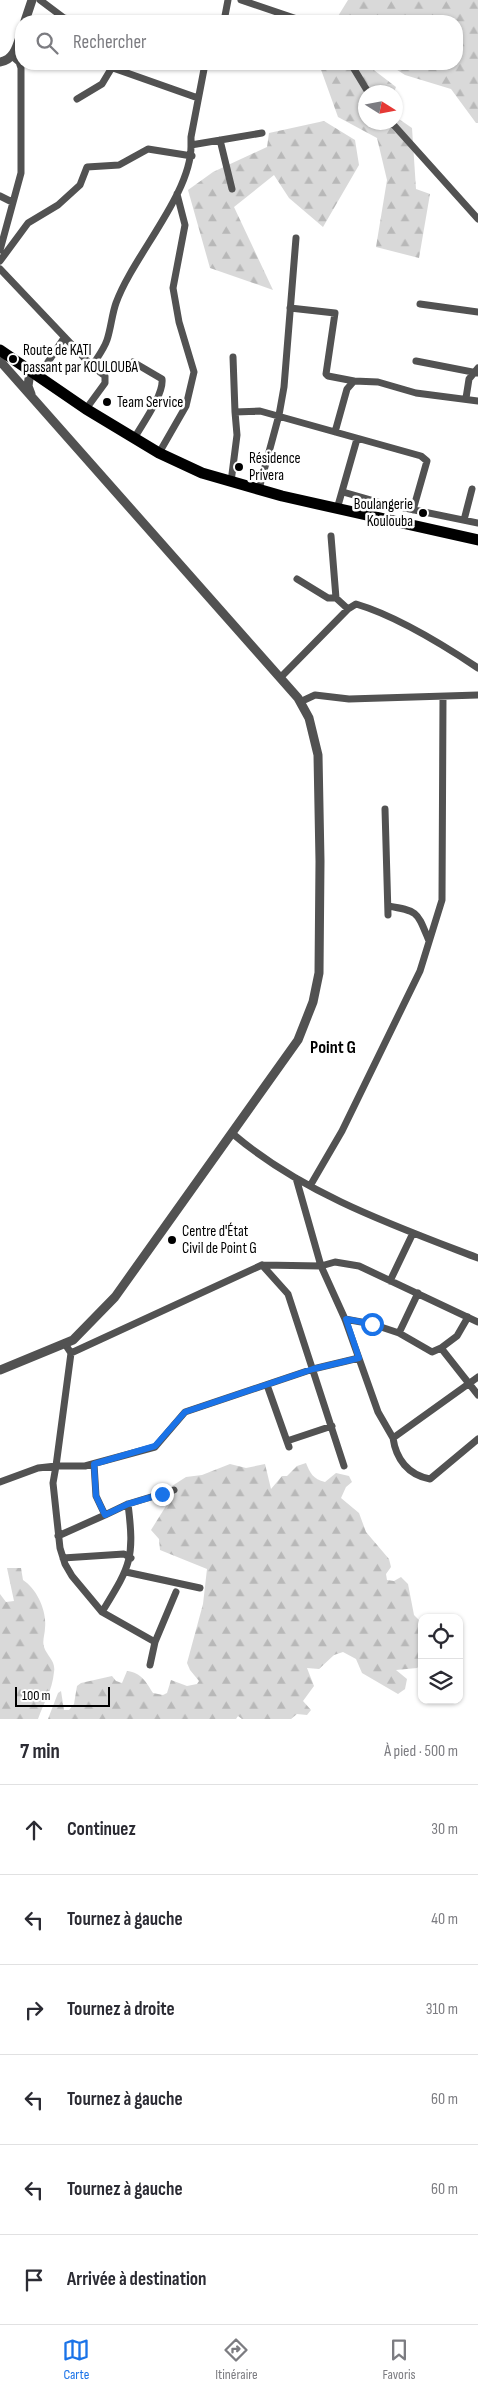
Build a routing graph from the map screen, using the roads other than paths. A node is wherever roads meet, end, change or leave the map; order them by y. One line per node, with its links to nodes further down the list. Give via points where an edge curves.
1 (32, 0): 5 (street)
2 (40, 0): 6 (street)
3 (228, 0): 7 (street)
4 (241, 0): 8 (street)
5 (27, 15)
6 (60, 15)
7 (225, 15)
8 (285, 15)
9 (15, 49): 10 (street)
10 (12, 56): 11 (street); 12 (street)
11 (15, 59)
12 (0, 62)
13 (21, 70): 29 (street, via 21,173)
14 (111, 70): 20 (street, via 102,84)
15 (124, 70): 19 (street)
16 (204, 70): 19 (street)
17 (355, 70): 18 (street)
18 (364, 85)
19 (198, 98): 24 (street)
20 (77, 99)
21 (398, 130): 30 (street)
22 (262, 133): 23 (street)
23 (220, 140): 24 (street); 26 (street)
24 (191, 145): 25 (street)
25 (192, 156): 27 (street); 33 (street, via 148,149 119,165 87,167 80,185 28,223)
26 (232, 189)
27 (177, 194): 44 (street, via 116,302 107,340); 57 (street, via 185,225 174,288 179,322 194,372 186,406)
28 (0, 196): 29 (street)
29 (12, 202): 32 (street)
30 (478, 219)
31 (296, 238): 36 (street)
32 (0, 250)
33 (0, 260)
34 (0, 269): 38 (street)
35 (420, 304): 37 (street)
36 (290, 308): 47 (street, via 336,313 326,374); 53 (street)
37 (478, 312)
38 (64, 338): 44 (street); 46 (street)
39 (0, 350): 46 (highway)
40 (233, 357): 52 (street)
41 (0, 361): 50 (street)
42 (133, 362): 55 (street, via 163,382)
43 (416, 362): 45 (street)
44 (92, 366): 51 (street, via 106,379)
45 (476, 371): 48 (street, via 469,379)
46 (34, 375): 50 (street, via 28,386); 51 (highway)
47 (354, 381): 48 (street, via 378,382 416,392); 54 (street, via 347,389)
48 (466, 398): 49 (street)
49 (478, 401)
50 (38, 405): 72 (street)
51 (86, 409): 55 (highway)
52 (235, 412): 53 (street, via 260,411); 58 (street)
53 (280, 415): 54 (street); 59 (street)
54 (335, 432): 56 (street)
55 (136, 437): 57 (highway)
56 (357, 439): 61 (street); 63 (street, via 421,456 427,461)
57 (159, 453): 58 (highway)
58 (231, 482): 59 (highway)
59 (259, 489): 62 (highway)
60 (472, 489): 64 (street)
61 (343, 492): 62 (street); 63 (street)
62 (337, 509): 67 (highway)
63 (413, 510): 64 (street)
64 (464, 520): 65 (street)
65 (478, 523)
66 (331, 536): 69 (street)
67 (478, 540)
68 (297, 579): 69 (street, via 328,598)
69 (336, 598): 70 (street)
70 (348, 609): 71 (street, via 356,604 368,607); 72 (street)
71 (478, 668)
72 (281, 678): 75 (street)
73 (478, 695): 74 (street)
74 (443, 697): 75 (street, via 315,695); 79 (street, via 442,900)
75 (300, 702): 80 (street, via 309,718 318,755 318,973 312,1002 298,1040)
76 (384, 809): 77 (street)
77 (388, 906): 78 (street); 79 (street, via 413,910)
78 (388, 915)
79 (429, 941): 82 (street, via 420,971 342,1131)
80 (233, 1134): 81 (street, via 260,1157); 93 (street, via 115,1297 87,1327)
81 (296, 1178): 82 (street); 86 (street)
82 (310, 1186): 83 (street)
83 (413, 1233): 84 (street); 87 (street)
84 (478, 1258)
85 (262, 1265): 86 (street); 95 (street); 97 (street, via 288,1294)
86 (321, 1266): 87 (street, via 335,1262 359,1266); 90 (street)
87 (390, 1282): 88 (street)
88 (418, 1293): 89 (street); 92 (street)
89 (468, 1317): 91 (street); 94 (street, via 457,1336)
90 (346, 1319): 92 (street); 96 (street)
91 (478, 1322)
92 (399, 1333): 94 (street, via 429,1351)
93 (65, 1344): 95 (street); 98 (street)
94 (441, 1348): 101 (street)
95 (71, 1354): 107 (street)
96 (359, 1358): 97 (street); 104 (street, via 378,1412)
97 (313, 1369): 100 (street); 103 (street)
98 (0, 1370)
99 (478, 1377): 101 (street)
100 (267, 1384): 103 (street, via 288,1444); 106 (street, via 185,1412 155,1446)
101 (469, 1384): 102 (street); 104 (street)
102 (478, 1395)
103 (332, 1426): 108 (street)
104 (393, 1438): 105 (street, via 395,1452 402,1464 430,1479)
105 (478, 1439)
106 (94, 1464): 107 (street); 112 (street, via 96,1496)
107 (56, 1466): 109 (street, via 38,1468); 113 (street, via 53,1483)
108 (344, 1466)
109 (0, 1482)
110 (174, 1490): 111 (street)
111 (128, 1504): 112 (street); 115 (street)
112 (105, 1515): 113 (street)
113 (58, 1536): 114 (street)
114 (63, 1558): 115 (street, via 124,1554); 119 (street, via 72,1576)
115 (131, 1558): 116 (street)
116 (126, 1572): 117 (street); 119 (street)
117 (200, 1588)
118 (176, 1592): 120 (street)
119 (102, 1612): 120 (street)
120 (155, 1642): 121 (street)
121 (150, 1665)

